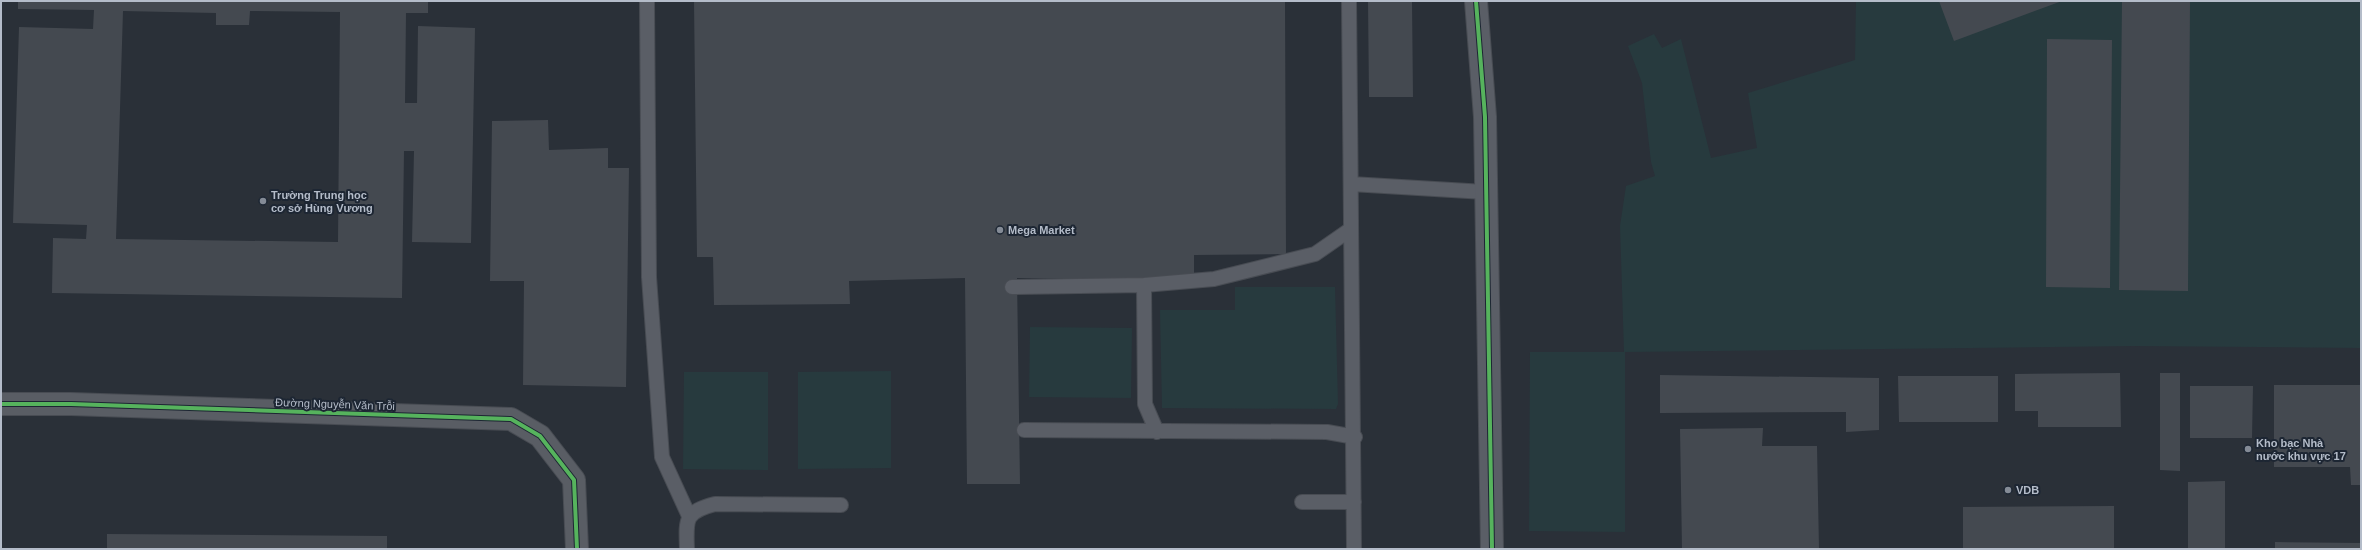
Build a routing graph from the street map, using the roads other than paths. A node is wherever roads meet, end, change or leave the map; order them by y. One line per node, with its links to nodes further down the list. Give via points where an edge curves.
1 (647, 1): 16 (lane, via 649,277 662,457)
2 (1349, 1): 4 (lane)
3 (1476, 1): 5 (street, via 1485,117)
4 (1351, 184): 5 (lane); 6 (lane)
5 (1485, 192): 20 (street)
6 (1351, 229): 7 (lane, via 1315,254 1214,279); 12 (lane)
7 (1144, 285): 8 (lane); 11 (lane, via 1145,404)
8 (1012, 287)
9 (1, 404): 17 (street, Đường Nguyễn Văn Trỗi, via 79,404 511,419 540,436 574,480)
10 (1024, 430): 11 (lane)
11 (1157, 432): 12 (lane, via 1327,432)
12 (1355, 437): 14 (lane)
13 (1302, 502): 14 (lane)
14 (1354, 502): 19 (lane)
15 (841, 505): 16 (lane, via 715,504 698,508)
16 (688, 516): 18 (lane)
17 (578, 549)
18 (687, 549)
19 (1354, 549)
20 (1492, 549)

